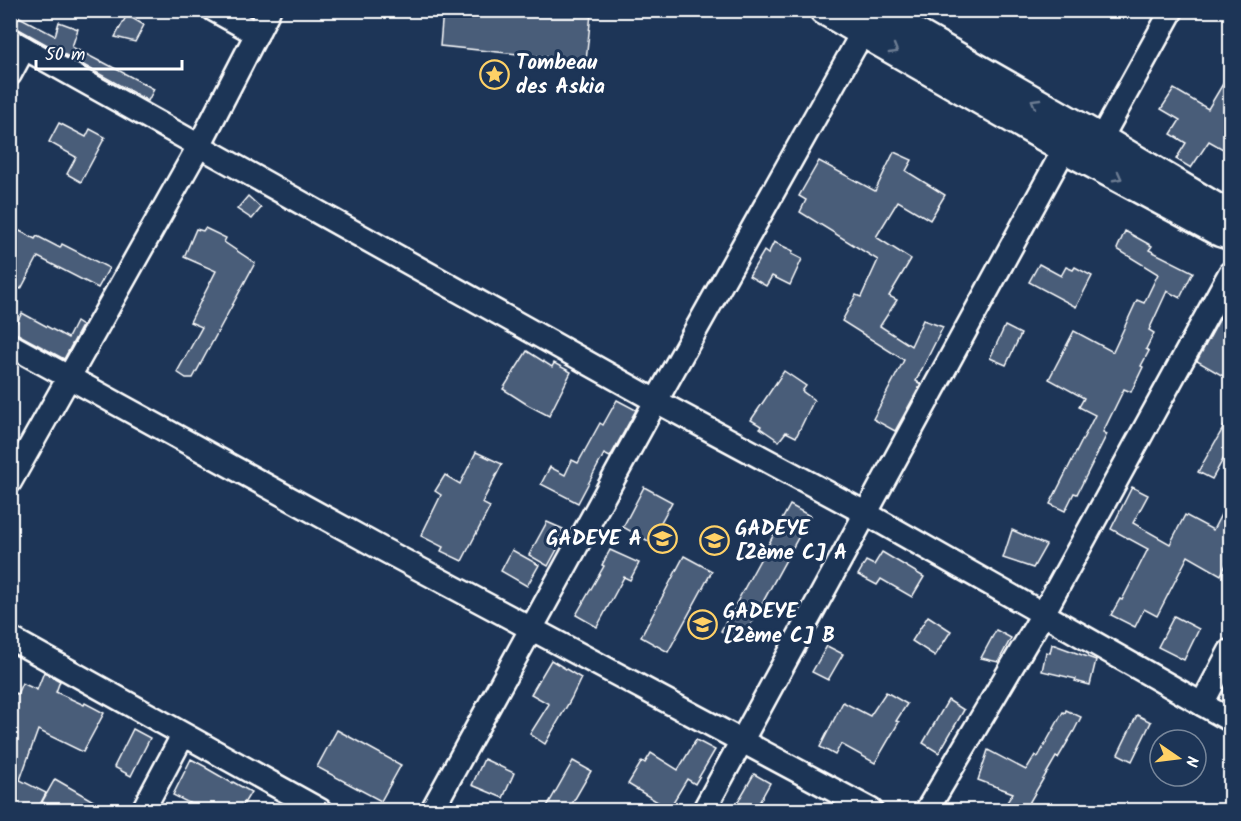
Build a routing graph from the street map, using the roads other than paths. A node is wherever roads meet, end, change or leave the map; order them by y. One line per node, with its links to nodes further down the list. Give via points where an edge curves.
1 (214, 10): 6 (street)
2 (269, 10): 6 (street)
3 (825, 10): 5 (street)
4 (1172, 10): 9 (street)
5 (871, 18): 9 (street); 16 (street)
6 (257, 34): 10 (street)
7 (17, 44): 8 (street); 10 (street)
8 (10, 74)
9 (1083, 143): 11 (street); 12 (street, one-way to 12); 18 (street)
10 (199, 146): 15 (street); 16 (street)
11 (1230, 216)
12 (1230, 235)
13 (1230, 273): 19 (street)
14 (10, 345): 15 (street)
15 (69, 376): 17 (street); 20 (street)
16 (656, 401): 18 (street); 20 (street)
17 (10, 482)
18 (867, 514): 19 (street); 26 (street)
19 (1043, 614): 23 (street); 32 (street)
20 (531, 629): 26 (street); 29 (street)
21 (10, 639): 25 (street)
22 (1230, 651): 23 (street)
23 (1202, 704): 24 (street)
24 (1230, 720)
25 (183, 735): 27 (street); 28 (street)
26 (742, 741): 30 (street); 31 (street)
27 (143, 810)
28 (320, 810)
29 (432, 810)
30 (704, 810)
31 (871, 810)
32 (927, 810)

